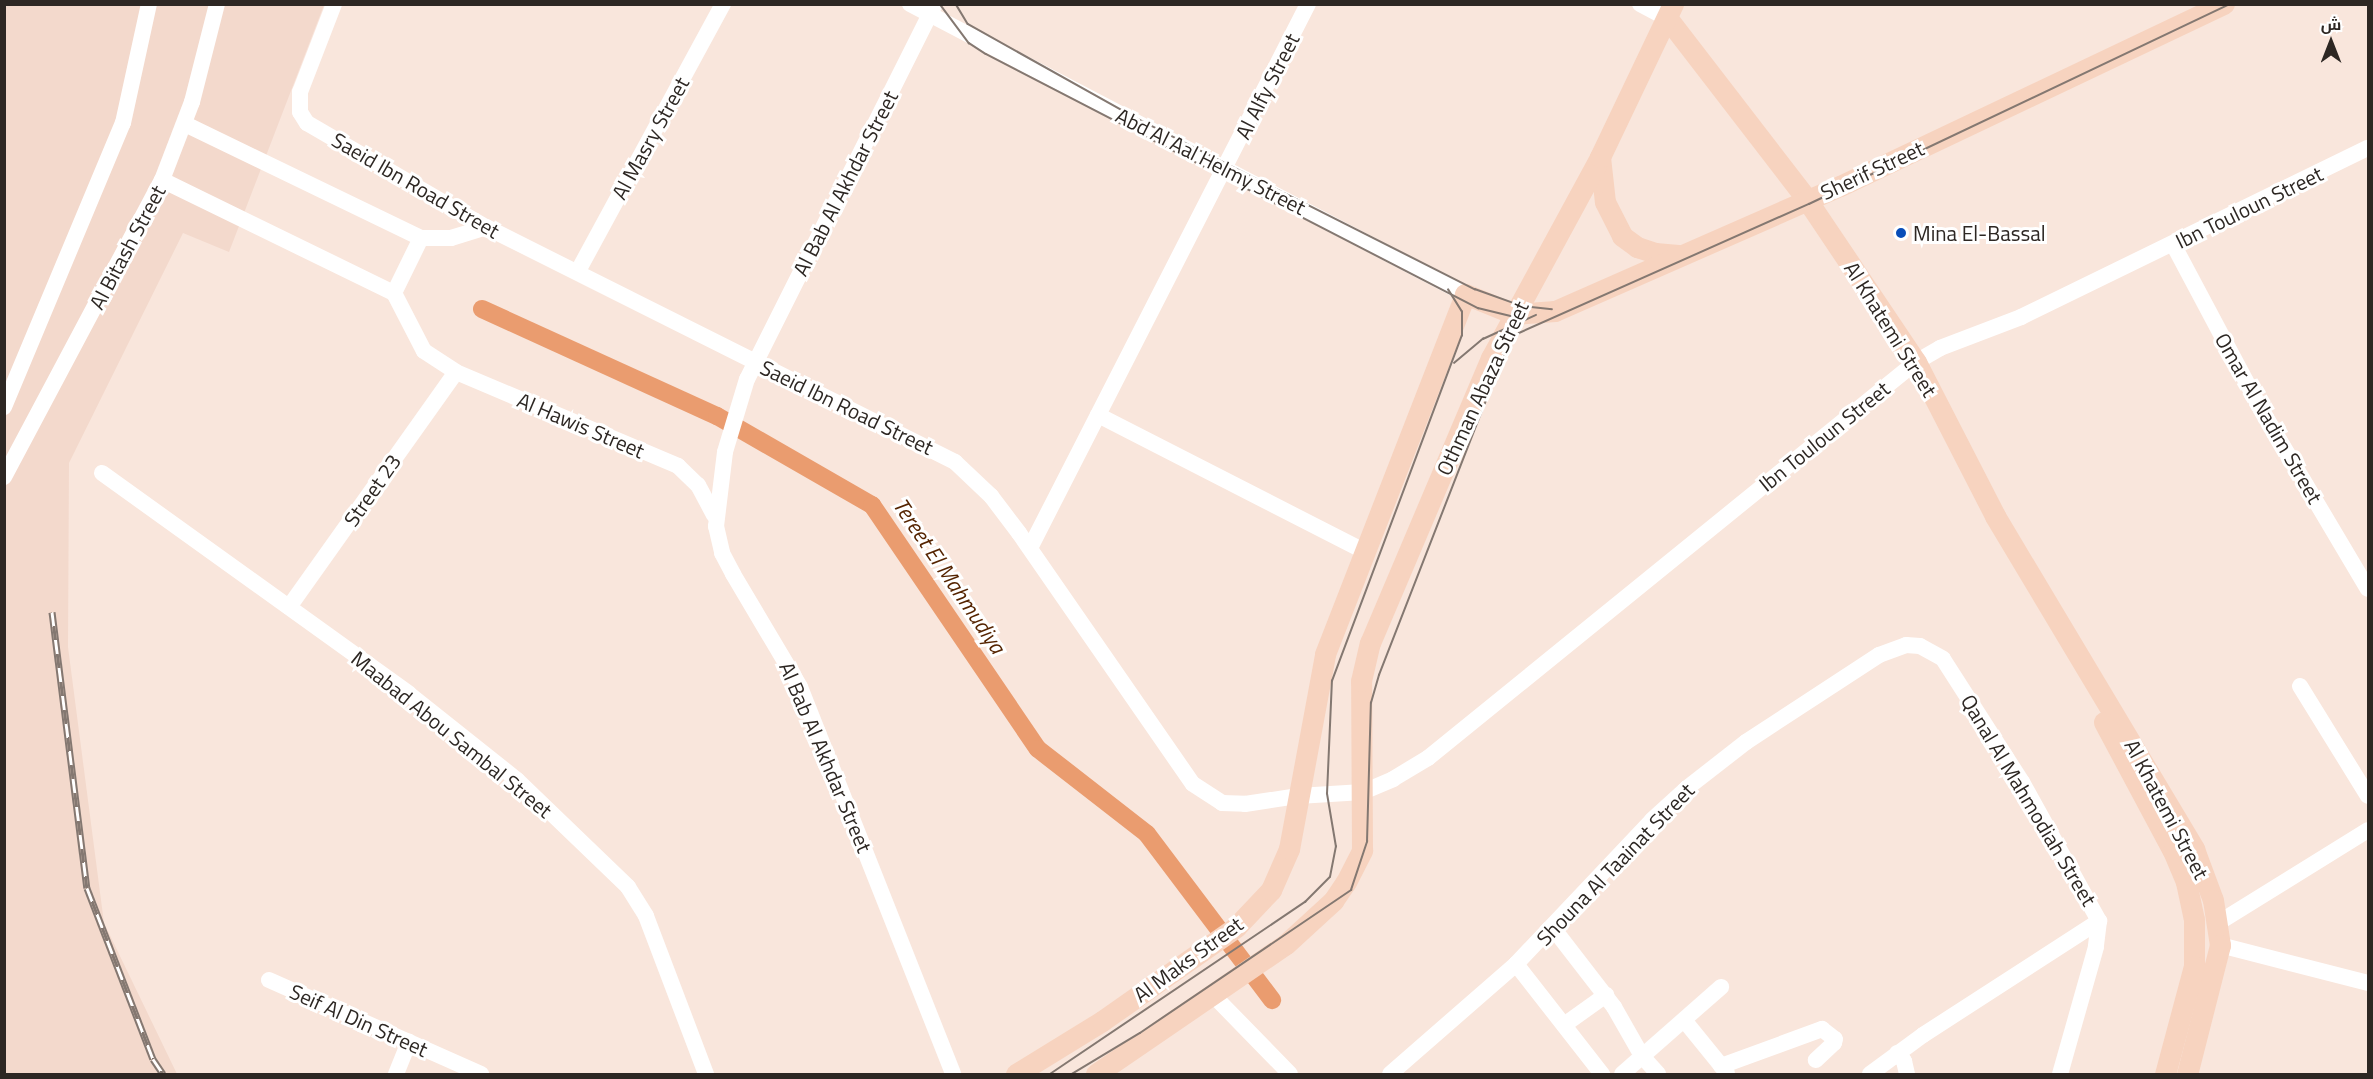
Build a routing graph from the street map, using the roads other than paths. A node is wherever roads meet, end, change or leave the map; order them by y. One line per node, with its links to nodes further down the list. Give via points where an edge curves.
1 (149, 4): 28 (street, Al Bitash Street, via 123,123)
2 (218, 4): 11 (street, Al Bitash Street)
3 (334, 4): 17 (street, Saeid Ibn Road Street, via 298,102 307,123)
4 (723, 4): 21 (street, Al Masry Street)
5 (910, 4): 9 (street, Abd Al Aal Helmy Street)
6 (1308, 4): 14 (street, Al Alfy Street)
7 (1640, 4): 10 (street)
8 (2224, 4): 16 (main road, Sherif Street)
9 (932, 10): 14 (street, Abd Al Aal Helmy Street); 25 (street, Al Bab Al Akhdar Street)
10 (1671, 12): 13 (main road, Othman Abaza Street); 16 (main road, Al Khatemi Street)
11 (185, 124): 15 (street, Al Bitash Street); 18 (street)
12 (2368, 148): 19 (street, Ibn Touloun Street)
13 (1600, 157): 20 (main road, via 1605,202 1622,236 1655,253); 24 (main road, Othman Abaza Street)
14 (1226, 168): 23 (street, Abd Al Aal Helmy Street); 29 (street, Al Alfy Street)
15 (162, 180): 22 (street); 31 (street, Al Bitash Street)
16 (1807, 201): 20 (main road, Sherif Street); 26 (main road, Al Khatemi Street)
17 (486, 227): 18 (street, via 450,238); 21 (street, Saeid Ibn Road Street)
18 (421, 238): 22 (street)
19 (2173, 244): 26 (street, Ibn Touloun Street); 35 (street, Omar Al Nadim Street, via 2258,404)
20 (1682, 254): 24 (main road, Sherif Street, via 1555,311)
21 (578, 271): 25 (street, Saeid Ibn Road Street)
22 (394, 293): 27 (street, Al Hawis Street, via 424,351)
23 (1465, 294): 24 (main road, Abd Al Aal Helmy Street); 34 (main road)
24 (1514, 314): 40 (main road, Othman Abaza Street, via 1464,418 1364,662 1360,701)
25 (755, 362): 32 (street, Al Bab Al Akhdar Street, via 727,442); 33 (street, Saeid Ibn Road Street, via 955,462 991,496)
26 (1916, 362): 38 (main road, Al Khatemi Street, via 1995,516); 40 (street, Ibn Touloun Street, via 1428,758)
27 (456, 372): 32 (street, Al Hawis Street, via 678,466 698,485); 36 (street, Street 23)
28 (6, 400)
29 (1098, 415): 33 (street, Al Alfy Street); 34 (street)
30 (102, 473): 36 (street, Maabad Abou Sambal Street)
31 (4, 477)
32 (716, 521): 64 (street, Al Bab Al Akhdar Street, via 728,564 800,687)
33 (1030, 548): 41 (street, Saeid Ibn Road Street, via 1193,784 1222,803 1245,804)
34 (1364, 551): 41 (main road, via 1318,679)
35 (2368, 589)
36 (289, 607): 63 (street, Maabad Abou Sambal Street, via 409,694 517,780 628,887 646,916)
37 (1920, 646): 44 (street, Qanal Al Mahmodiah Street, via 1943,659 1989,727); 46 (street, Shouna Al Taainat Street, via 1894,648 1879,655 1715,766 1653,819)
38 (2079, 662): 45 (main road, Al Khatemi Street, via 2194,849); 75 (main road, Al Khatemi Street, via 2082,680 2173,851 2190,900 2196,943 2194,966)
39 (2300, 686): 42 (street)
40 (1364, 792): 41 (street, Saeid Ibn Road Street); 52 (main road, Al Maks Street, via 1362,850 1333,901 1286,944)
41 (1298, 796): 65 (main road, Al Maks Street, via 1289,849 1271,890 1257,908 1112,1014)
42 (2368, 796)
43 (2368, 830): 45 (street)
44 (2099, 921): 57 (street); 74 (street, Qanal Al Mahmodiah Street, via 2096,947)
45 (2218, 923): 47 (main road, Al Khatemi Street)
46 (1553, 928): 48 (street, Shouna Al Taainat Street); 53 (street)
47 (2220, 945): 50 (street); 76 (main road, Al Khatemi Street)
48 (1516, 964): 55 (street); 68 (street, Shouna Al Taainat Street)
49 (269, 980): 56 (street, Seif Al Din Street)
50 (2368, 983)
51 (1721, 987): 54 (street)
52 (1212, 994): 66 (main road, Al Maks Street); 67 (street)
53 (1606, 995): 55 (street); 58 (street)
54 (1684, 1020): 58 (street); 60 (street)
55 (1564, 1025): 69 (street)
56 (409, 1042): 61 (street); 62 (street, Seif Al Din Street)
57 (1897, 1053): 72 (street); 73 (street)
58 (1642, 1056): 70 (street); 71 (street)
59 (1816, 1060): 60 (street, via 1835,1039 1822,1029)
60 (1724, 1070)
61 (396, 1074)
62 (481, 1074)
63 (706, 1074)
64 (952, 1074)
65 (1016, 1074)
66 (1096, 1074)
67 (1290, 1074)
68 (1390, 1074)
69 (1602, 1074)
70 (1622, 1074)
71 (1658, 1074)
72 (1870, 1074)
73 (1907, 1074)
74 (2060, 1074)
75 (2164, 1074)
76 (2187, 1074)

